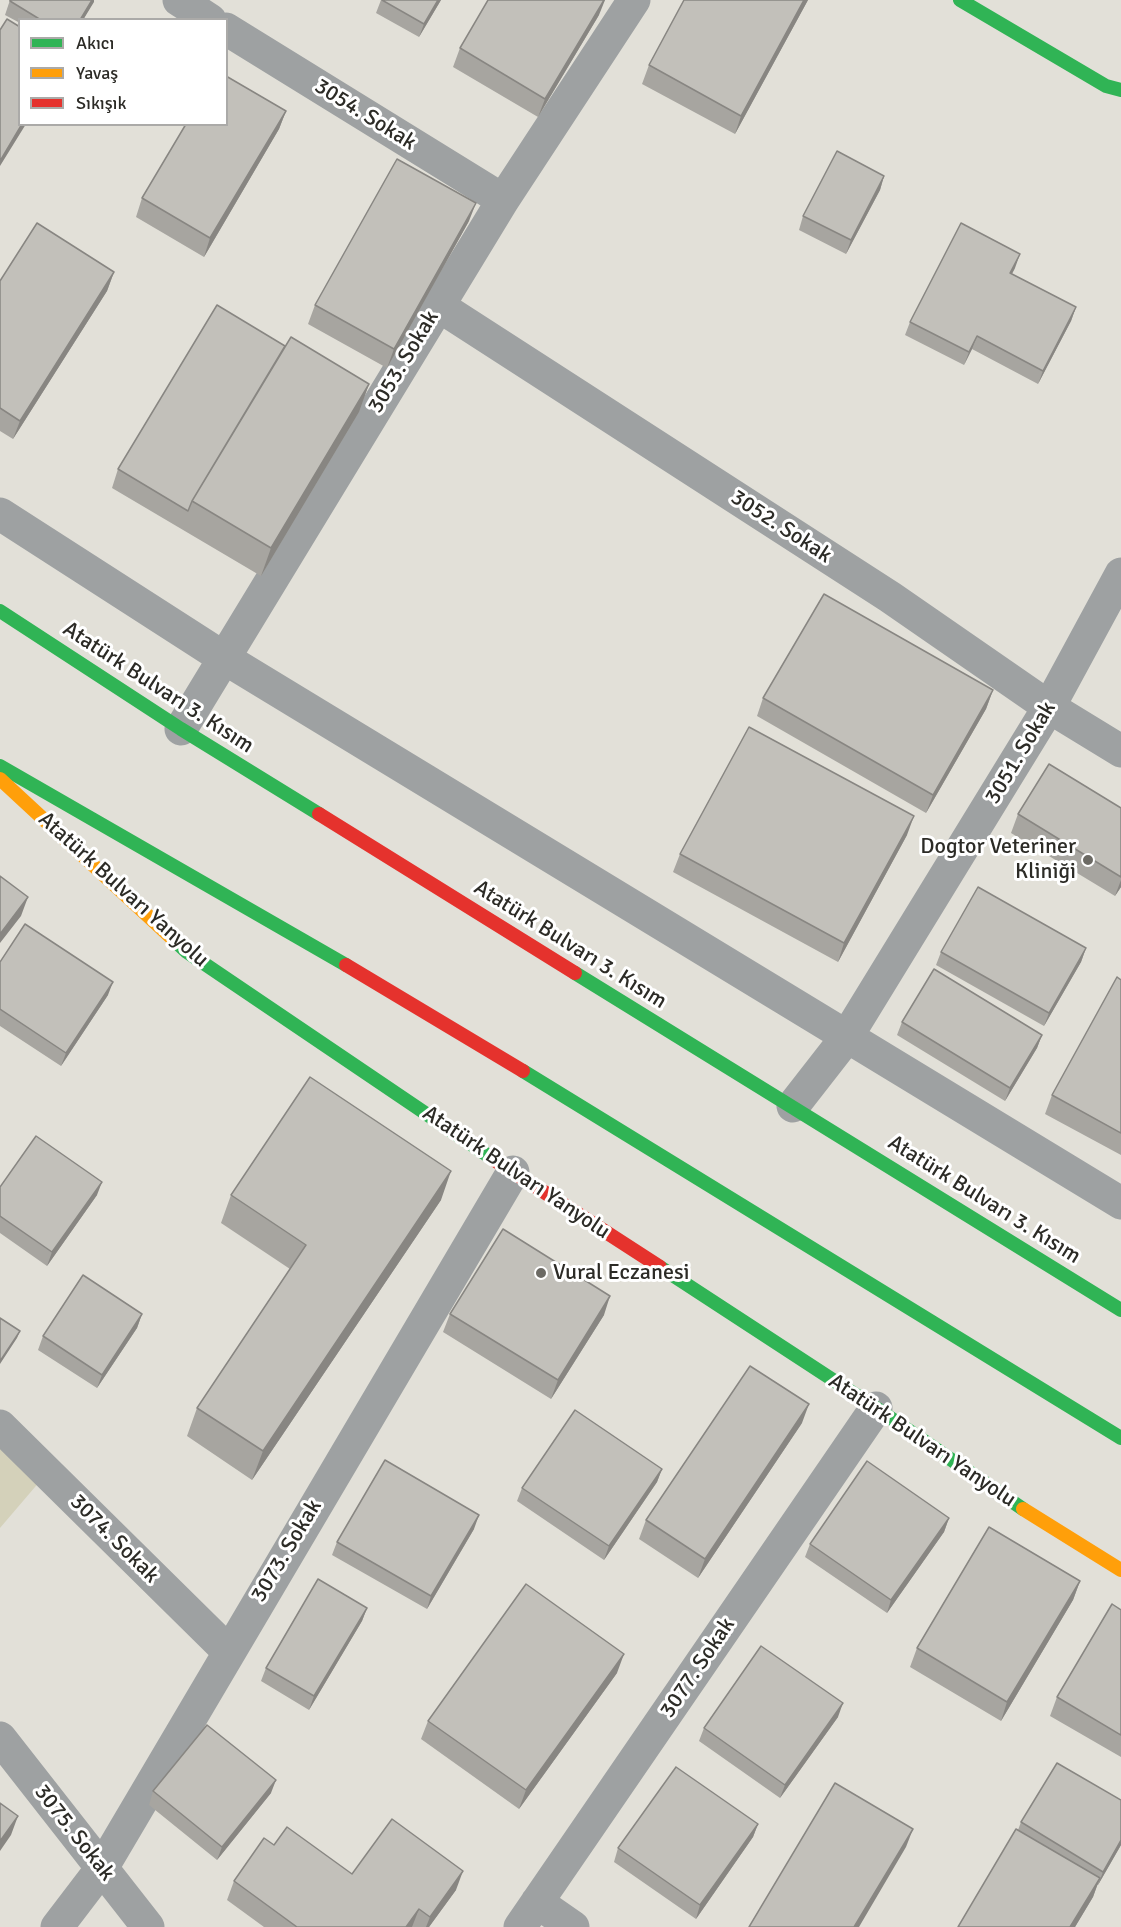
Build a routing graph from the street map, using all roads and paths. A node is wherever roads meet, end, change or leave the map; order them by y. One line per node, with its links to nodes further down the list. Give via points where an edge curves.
1 (179, 0): 4 (street)
2 (634, 0): 7 (street, 3053. Sokak)
3 (960, 0): 6 (main road, via 1106,86)
4 (207, 18)
5 (228, 30): 7 (street, 3054. Sokak)
6 (1121, 90)
7 (503, 200): 8 (street, 3053. Sokak)
8 (439, 306): 12 (street, 3053. Sokak); 13 (street, 3052. Sokak, via 890,597)
9 (0, 514): 12 (street)
10 (1121, 574): 13 (street, 3051. Sokak)
11 (0, 611): 14 (main road, Atatürk Bulvarı 3. Kısım)
12 (224, 658): 14 (street, 3053. Sokak); 18 (street)
13 (1049, 707): 15 (street, 3052. Sokak); 18 (street, 3051. Sokak)
14 (181, 729): 19 (main road, Atatürk Bulvarı 3. Kısım)
15 (1121, 751)
16 (0, 766): 25 (main road, via 426,1011)
17 (0, 779): 20 (main road, Atatürk Bulvarı Yanyolu, via 187,952)
18 (846, 1038): 19 (street, 3051. Sokak); 21 (street)
19 (792, 1106): 22 (main road, Atatürk Bulvarı 3. Kısım)
20 (513, 1172): 23 (main road, Atatürk Bulvarı Yanyolu); 27 (street, 3073. Sokak)
21 (1121, 1203)
22 (1121, 1310)
23 (876, 1408): 26 (main road, Atatürk Bulvarı Yanyolu, via 1043,1523); 30 (street, 3077. Sokak)
24 (0, 1426): 27 (street, 3074. Sokak)
25 (1121, 1438)
26 (1121, 1569)
27 (228, 1651): 29 (street, 3073. Sokak)
28 (0, 1738): 29 (street, 3075. Sokak)
29 (102, 1868): 31 (street, 3073. Sokak); 32 (street, 3075. Sokak)
30 (529, 1915): 33 (street)
31 (57, 1927)
32 (148, 1927)
33 (573, 1927)

